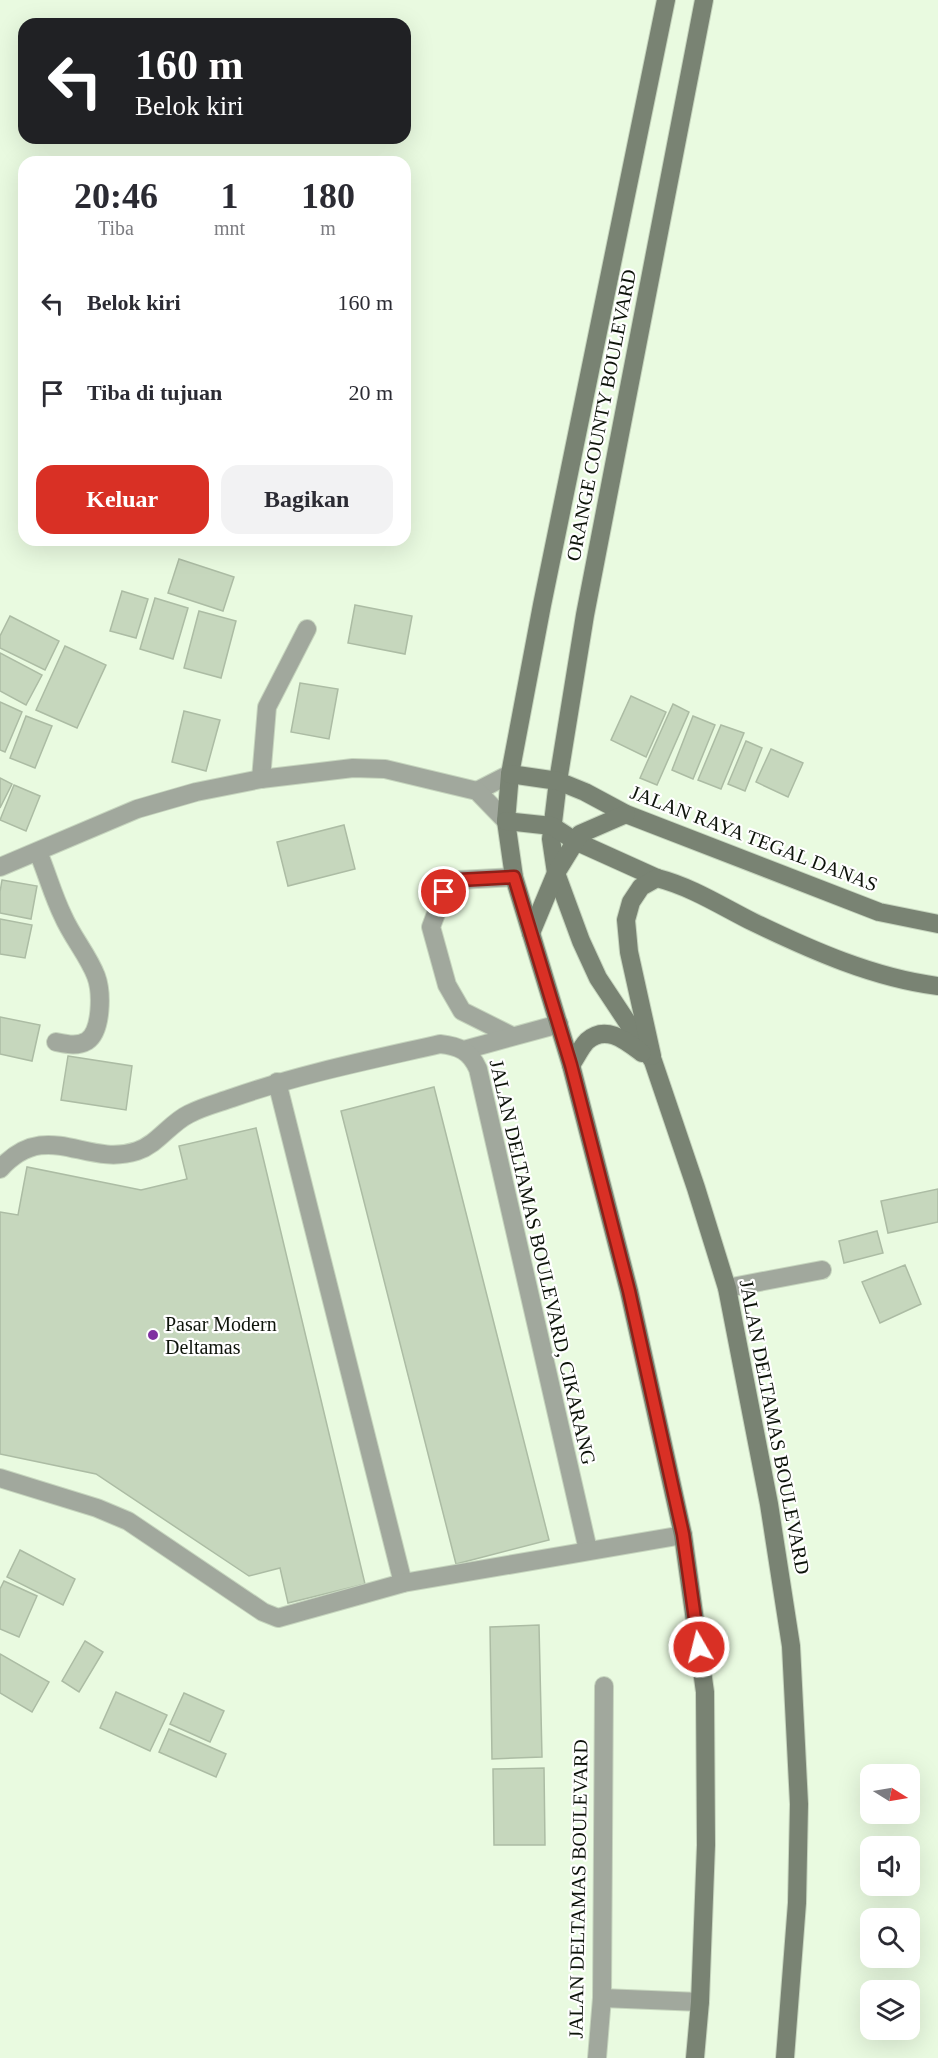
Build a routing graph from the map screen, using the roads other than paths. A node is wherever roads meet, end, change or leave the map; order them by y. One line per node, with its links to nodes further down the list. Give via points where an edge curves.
1 (666, 0): 4 (main road, ORANGE COUNTY BOULEVARD)
2 (704, 0): 6 (main road, ORANGE COUNTY BOULEVARD, via 585,615)
3 (306, 629): 5 (street, via 267,707)
4 (510, 774): 6 (main road, JALAN RAYA TEGAL DANAS); 7 (street); 9 (main road, ORANGE COUNTY BOULEVARD)
5 (261, 779): 7 (street, via 352,768 385,769); 12 (street, via 137,809)
6 (558, 781): 8 (main road, JALAN RAYA TEGAL DANAS); 10 (main road, ORANGE COUNTY BOULEVARD)
7 (477, 791): 9 (street)
8 (626, 814): 11 (main road, via 580,834); 17 (main road, JALAN RAYA TEGAL DANAS, via 879,912)
9 (506, 821): 10 (main road); 15 (main road)
10 (551, 833): 11 (main road); 14 (main road, JALAN DELTAMAS BOULEVARD)
11 (575, 842): 14 (main road); 16 (main road)
12 (38, 852): 13 (street); 22 (street, via 57,904 96,975 100,990 99,1016 88,1040 75,1045)
13 (0, 867)
14 (555, 873): 18 (main road); 24 (main road, JALAN DELTAMAS BOULEVARD, via 598,978)
15 (514, 877): 18 (main road); 21 (street, via 459,880 444,892 431,927 447,985 462,1011)
16 (657, 878): 19 (main road, via 681,884 838,959 911,983); 24 (main road, via 641,887 626,920 629,952)
17 (938, 924)
18 (531, 933): 20 (main road)
19 (938, 986)
20 (559, 1024): 21 (street); 25 (main road)
21 (512, 1036): 23 (street)
22 (56, 1042)
23 (464, 1050): 26 (street, JALAN DELTAMAS BOULEVARD, CIKARANG, via 440,1044); 32 (street, JALAN DELTAMAS BOULEVARD, CIKARANG, via 478,1068)
24 (653, 1061): 25 (main road, via 622,1038 605,1033 588,1041); 29 (main road, JALAN DELTAMAS BOULEVARD)
25 (571, 1065): 31 (main road, via 629,1291)
26 (277, 1082): 27 (street, JALAN DELTAMAS BOULEVARD, CIKARANG, via 187,1115 138,1151 120,1154 47,1144 30,1146 12,1156); 33 (street)
27 (0, 1169)
28 (822, 1270): 29 (street)
29 (727, 1288): 39 (main road, JALAN DELTAMAS BOULEVARD, via 770,1504 791,1646 799,1815 797,1903)
30 (0, 1478): 33 (street, via 128,1521 272,1617)
31 (683, 1534): 32 (street); 36 (main road, via 705,1692 706,1845)
32 (588, 1550): 33 (street)
33 (403, 1583)
34 (604, 1686): 35 (street, JALAN DELTAMAS BOULEVARD)
35 (602, 1998): 36 (street); 37 (street, JALAN DELTAMAS BOULEVARD)
36 (700, 2002): 38 (main road)
37 (597, 2058)
38 (695, 2058)
39 (785, 2058)

